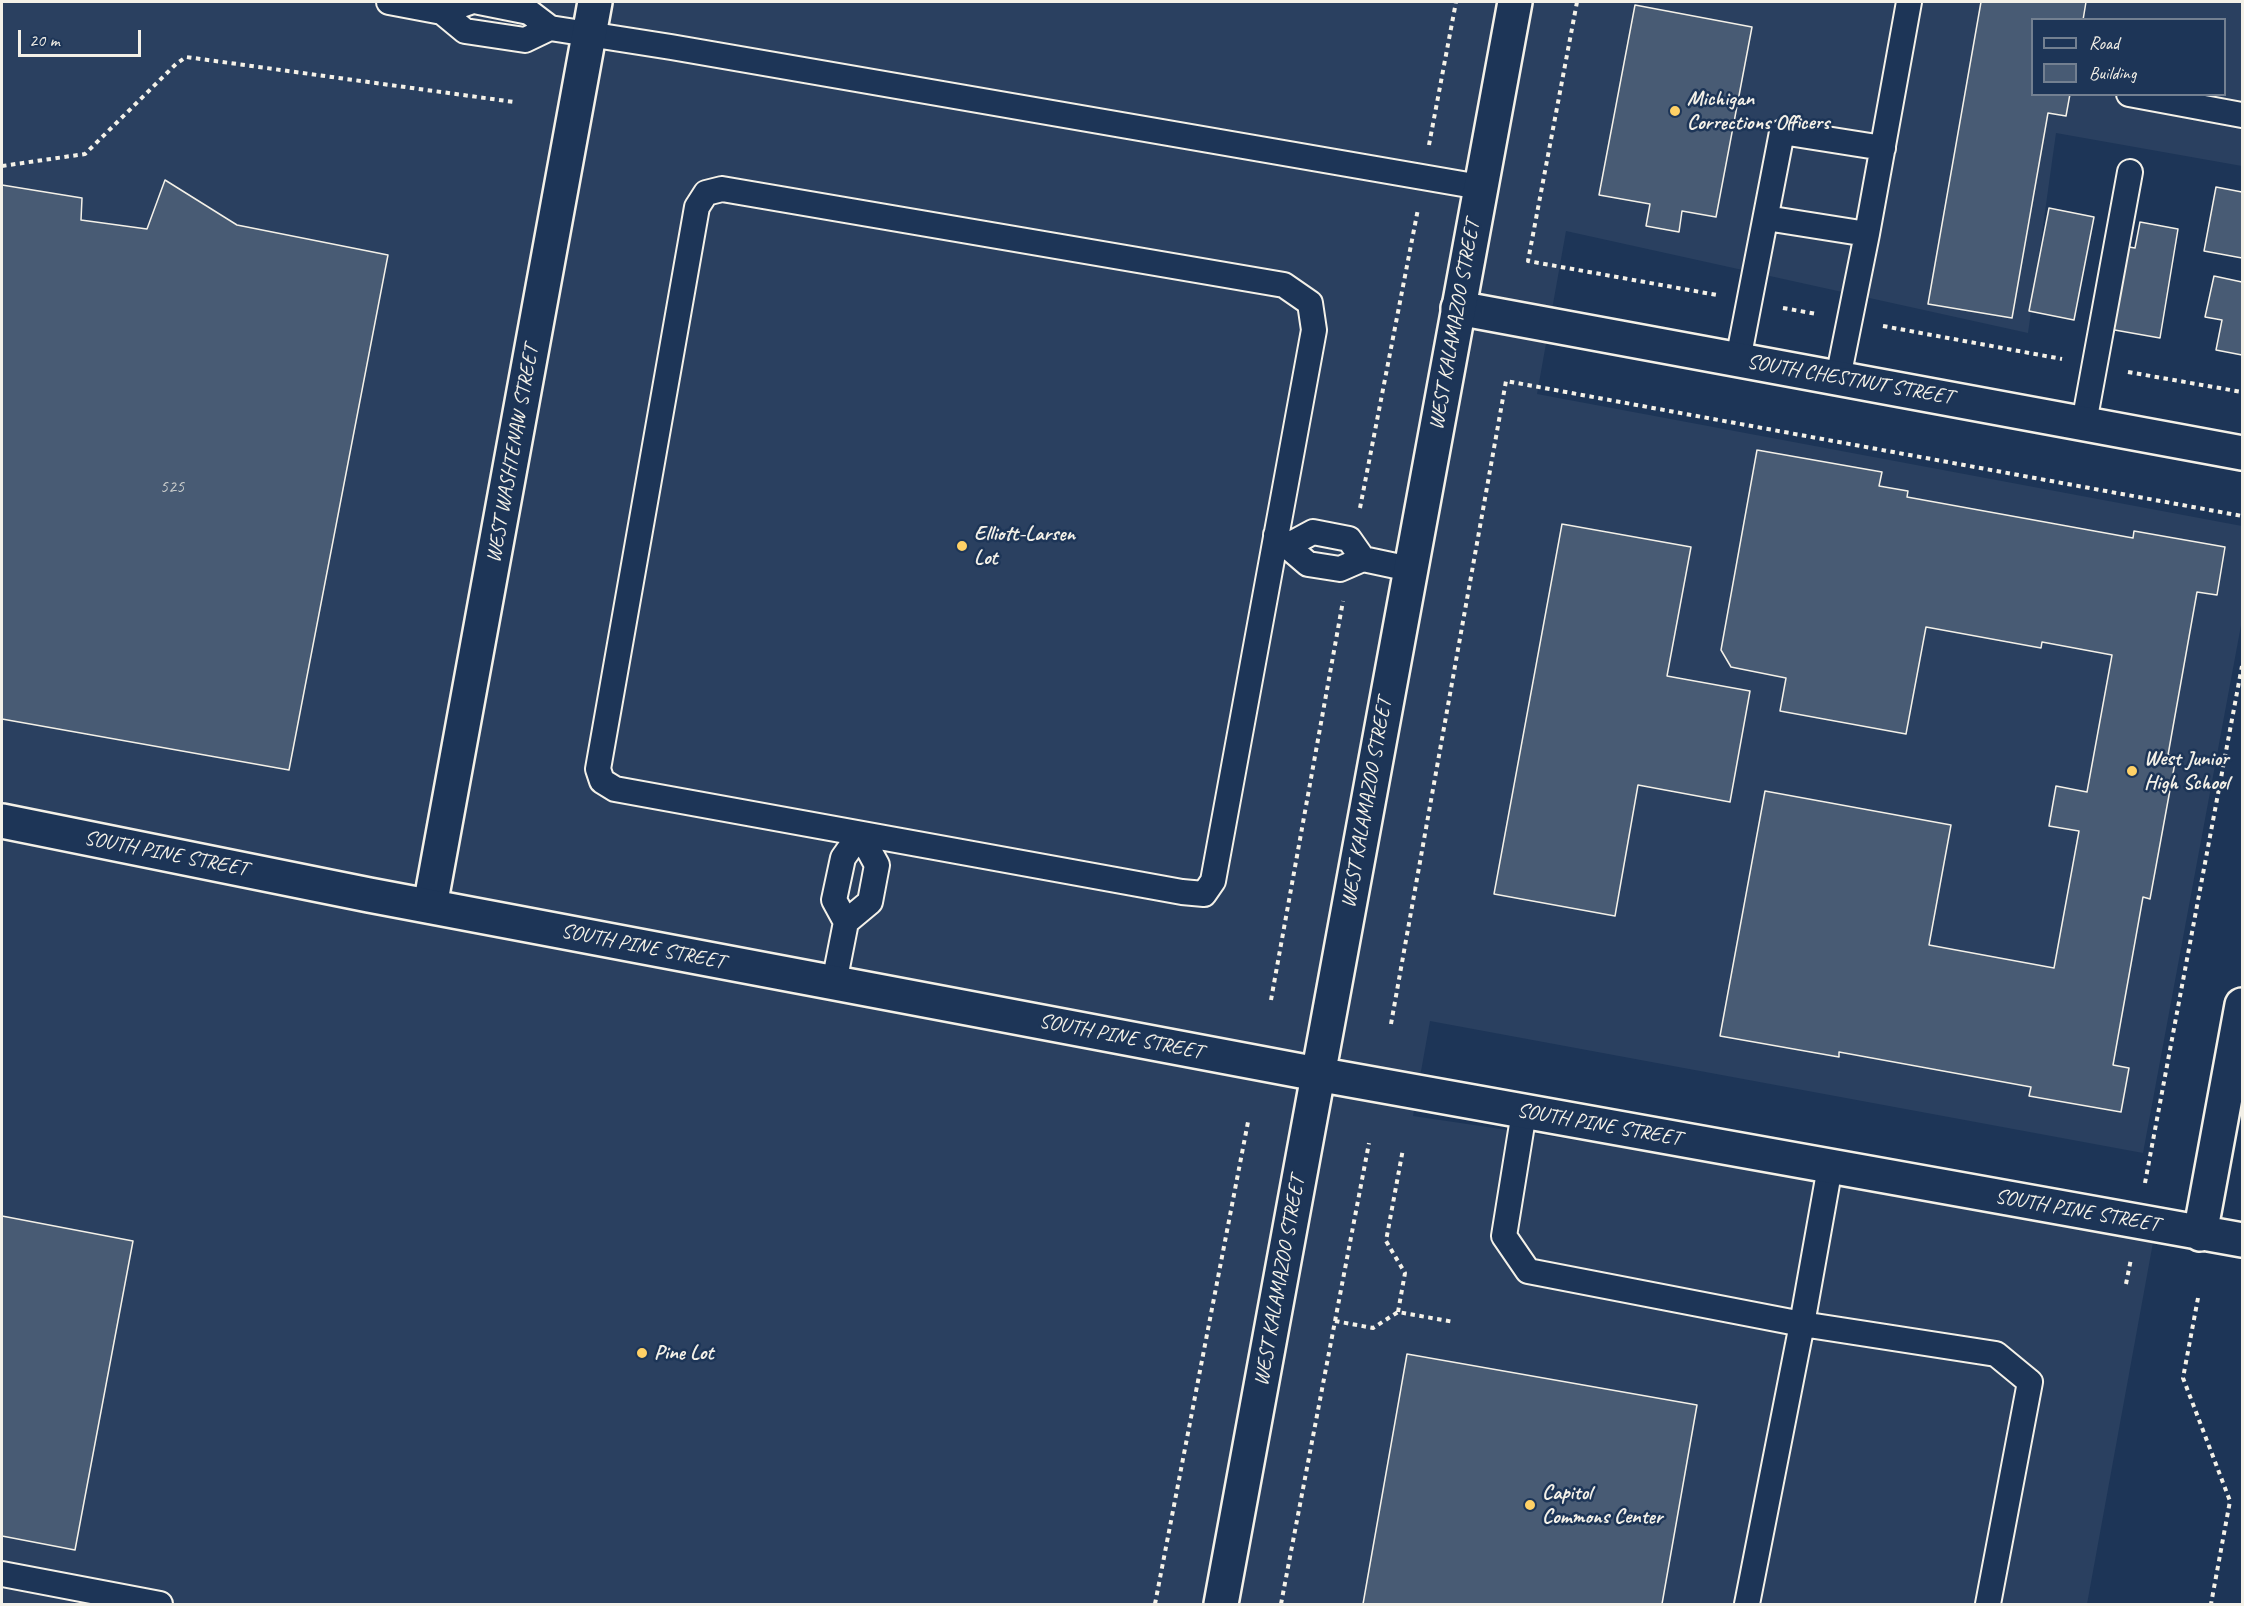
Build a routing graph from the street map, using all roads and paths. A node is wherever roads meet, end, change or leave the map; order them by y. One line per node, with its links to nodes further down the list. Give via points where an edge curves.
1 (390, 2): 9 (lane)
2 (470, 2): 9 (lane)
3 (479, 2): 10 (lane, via 529,12)
4 (595, 2): 11 (street, WEST WASHTENAW STREET)
5 (1456, 2): 18 (path)
6 (1515, 2): 19 (street, WEST KALAMAZOO STREET)
7 (1577, 2): 22 (path, via 1528,261)
8 (1909, 2): 15 (lane)
9 (443, 7): 10 (lane, via 465,31 525,40)
10 (550, 28): 11 (lane)
11 (589, 35): 18 (lane); 38 (street, WEST WASHTENAW STREET)
12 (2140, 96): 14 (lane)
13 (514, 102): 16 (path, via 186,57 86,154)
14 (2242, 115)
15 (1882, 148): 20 (lane, via 1782,132); 21 (lane)
16 (2, 166)
17 (2130, 172): 26 (lane)
18 (1423, 177): 19 (lane); 33 (path)
19 (1480, 187): 23 (street, WEST KALAMAZOO STREET)
20 (1766, 218): 21 (lane); 22 (lane)
21 (1867, 234): 24 (lane)
22 (1749, 302): 24 (path); 25 (lane)
23 (1458, 308): 25 (street, SOUTH CHESTNUT STREET); 34 (street, WEST KALAMAZOO STREET)
24 (1851, 320): 26 (path); 27 (lane)
25 (1738, 360): 27 (street, SOUTH CHESTNUT STREET)
26 (2094, 365): 28 (path); 29 (lane)
27 (1838, 378): 29 (street, SOUTH CHESTNUT STREET)
28 (2242, 392)
29 (2084, 423): 30 (street, SOUTH CHESTNUT STREET)
30 (2242, 453)
31 (2242, 516): 43 (path, via 1506,381)
32 (1282, 541): 33 (lane, via 1313,532 1348,539); 33 (lane, via 1308,564 1340,569); 37 (lane, via 1214,881 1204,894); 37 (lane, via 1314,330 1310,303 1284,285 722,189 706,193 697,207 598,769 602,781 615,789)
33 (1355, 556): 34 (lane); 41 (path)
34 (1410, 569): 44 (street, WEST KALAMAZOO STREET)
35 (2242, 666): 50 (path)
36 (2, 821): 38 (street, SOUTH PINE STREET)
37 (860, 834): 39 (lane, via 843,858 834,900); 39 (lane, via 877,865 870,902)
38 (430, 906): 40 (street, SOUTH PINE STREET)
39 (846, 922): 40 (lane)
40 (834, 983): 44 (street, SOUTH PINE STREET)
41 (1271, 1000)
42 (2242, 1005): 51 (street)
43 (1391, 1024)
44 (1317, 1074): 45 (street, SOUTH PINE STREET); 62 (street, WEST KALAMAZOO STREET)
45 (1524, 1112): 49 (street, SOUTH PINE STREET); 58 (lane, via 1504,1236 1528,1271)
46 (1248, 1122): 61 (path)
47 (1369, 1143): 56 (path)
48 (1403, 1149): 55 (path, via 1386,1241 1405,1273)
49 (1830, 1167): 50 (street, SOUTH PINE STREET); 58 (lane)
50 (2138, 1222): 51 (street, SOUTH PINE STREET); 53 (path)
51 (2200, 1234): 52 (street, SOUTH PINE STREET)
52 (2242, 1240)
53 (2126, 1284)
54 (2198, 1298): 66 (path, via 2183,1378 2230,1501)
55 (1398, 1312): 56 (path, via 1372,1328); 57 (path)
56 (1335, 1321): 63 (path)
57 (1454, 1322)
58 (1802, 1324): 64 (lane); 65 (lane, via 1996,1354 2030,1382)
59 (2, 1574): 60 (lane)
60 (160, 1605)
61 (1155, 1605)
62 (1221, 1605)
63 (1281, 1605)
64 (1747, 1605)
65 (1988, 1605)
66 (2211, 1605)

